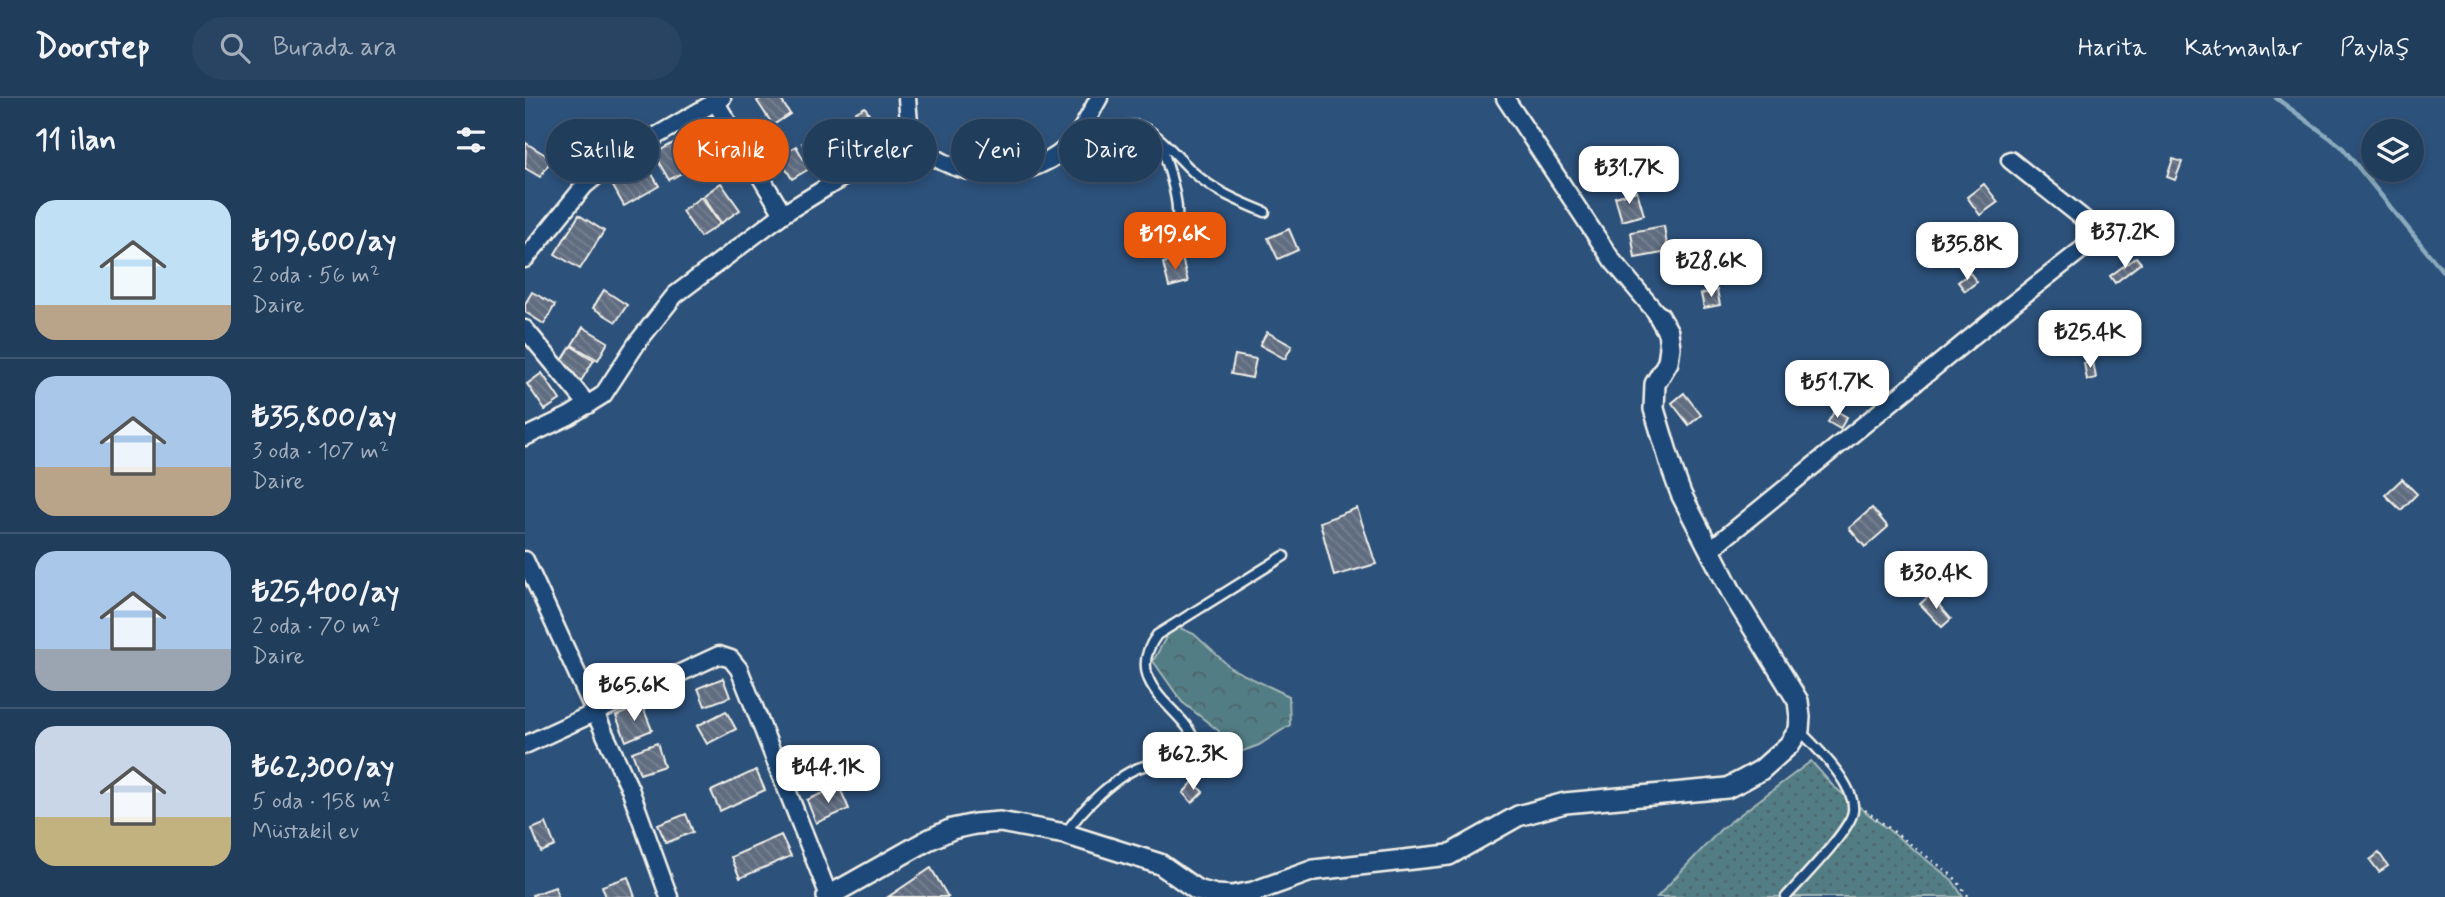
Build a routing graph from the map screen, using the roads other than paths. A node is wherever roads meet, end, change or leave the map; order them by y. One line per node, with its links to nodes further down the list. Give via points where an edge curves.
1 (907, 98): 5 (street)
2 (1099, 98): 6 (street)
3 (1505, 98): 17 (street, via 1612,260)
4 (717, 99): 14 (street); 16 (street, via 618,158 585,185)
5 (909, 119)
6 (1087, 119)
7 (1162, 143): 13 (lane, via 1214,189)
8 (1162, 147): 15 (lane, via 1178,220)
9 (1059, 153): 10 (street, via 1003,174 969,173)
10 (937, 157)
11 (2010, 160): 21 (street, via 2084,219 2090,231 2085,247)
12 (835, 182): 14 (street)
13 (1265, 212)
14 (783, 214): 19 (street, via 675,295 603,395)
15 (1168, 247)
16 (525, 259)
17 (1659, 316): 21 (street, via 1670,347 1668,362 1655,384 1654,409 1681,494)
18 (525, 330): 19 (street)
19 (588, 405): 20 (street)
20 (525, 437)
21 (1711, 549): 25 (street, via 1798,701)
22 (1284, 556): 27 (lane, via 1157,635 1149,652 1149,678 1156,693 1191,731 1194,746 1183,757 1141,766 1122,776)
23 (525, 561): 24 (street)
24 (595, 713): 26 (street); 28 (street, via 719,655 731,659 739,669); 30 (street, via 640,815)
25 (1799, 730): 27 (street, via 1775,759 1727,788 1542,808 1449,855 1314,870 1232,896 1197,890 1160,864); 29 (lane, via 1831,766 1853,802 1848,825)
26 (525, 745)
27 (1065, 834): 28 (street, via 1000,822 952,829)
28 (828, 896)
29 (1790, 896)
30 (669, 897)

